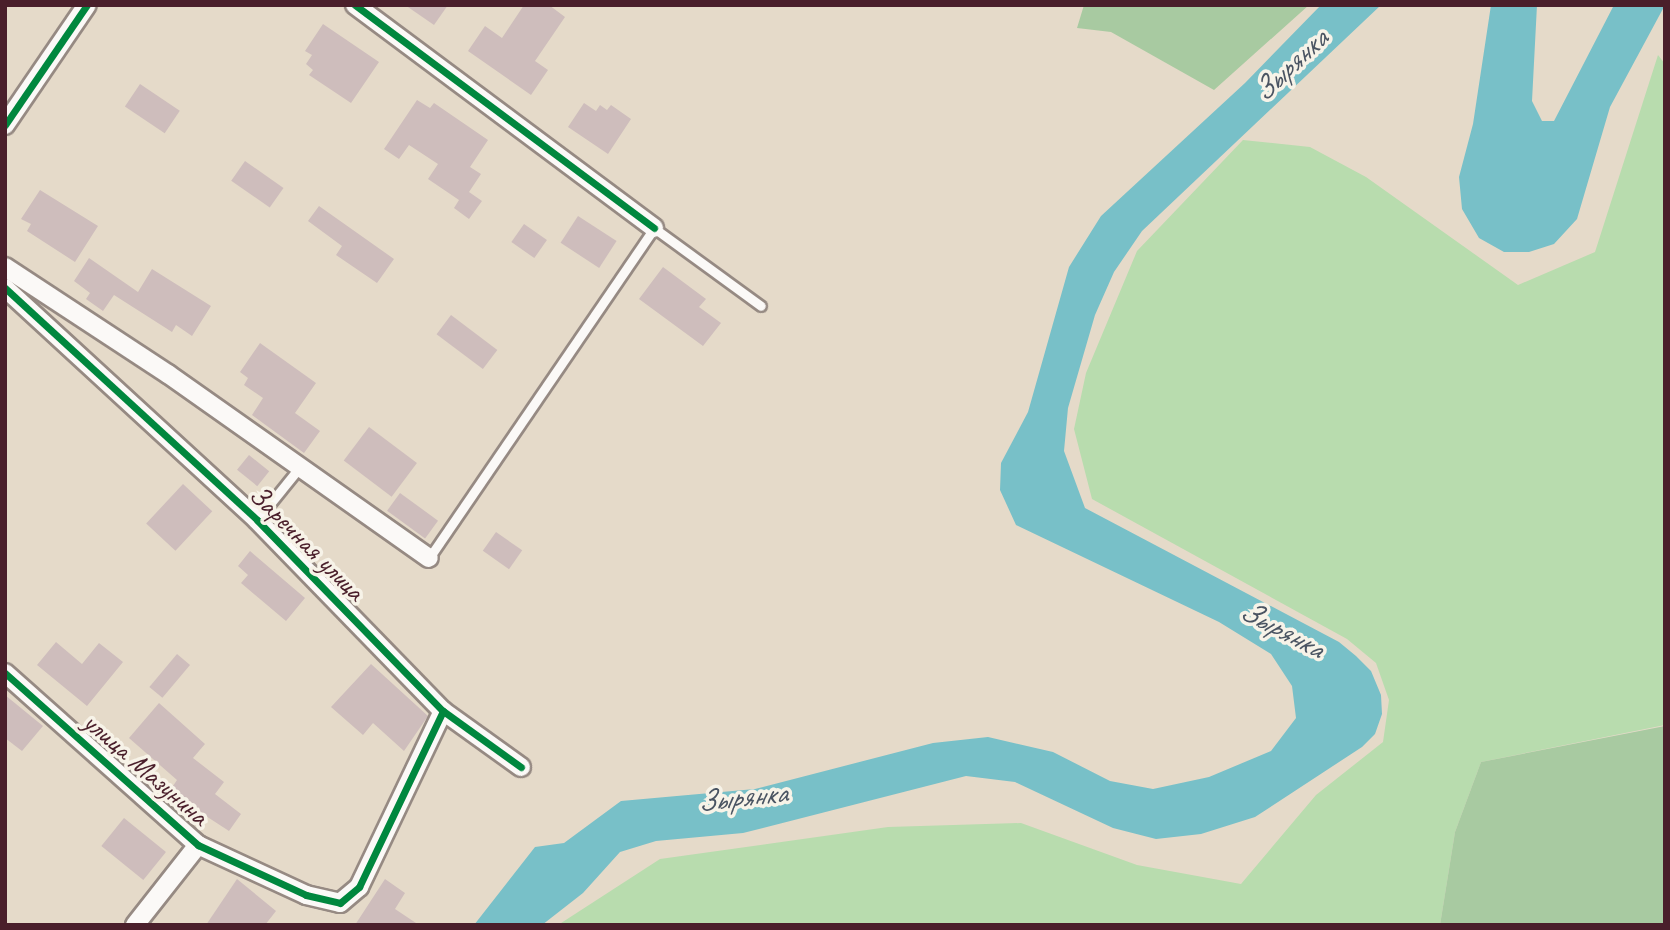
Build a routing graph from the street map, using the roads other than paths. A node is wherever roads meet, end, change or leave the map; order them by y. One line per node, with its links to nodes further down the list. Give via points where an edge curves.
1 (87, 5): 3 (street)
2 (355, 5): 5 (street)
3 (11, 106): 4 (street)
4 (5, 125)
5 (654, 228): 8 (lane); 11 (lane)
6 (5, 267): 9 (street, Заречная улица)
7 (5, 288): 10 (street, Заречная улица)
8 (761, 306)
9 (299, 468): 10 (lane); 11 (street, Заречная улица)
10 (257, 520): 13 (street, Заречная улица)
11 (429, 558)
12 (5, 673): 15 (street, улица Мазунина)
13 (443, 711): 14 (street, Заречная улица); 15 (street, улица Мазунина, via 359,887 340,903 306,895)
14 (521, 767)
15 (198, 845): 16 (street)
16 (135, 925)

